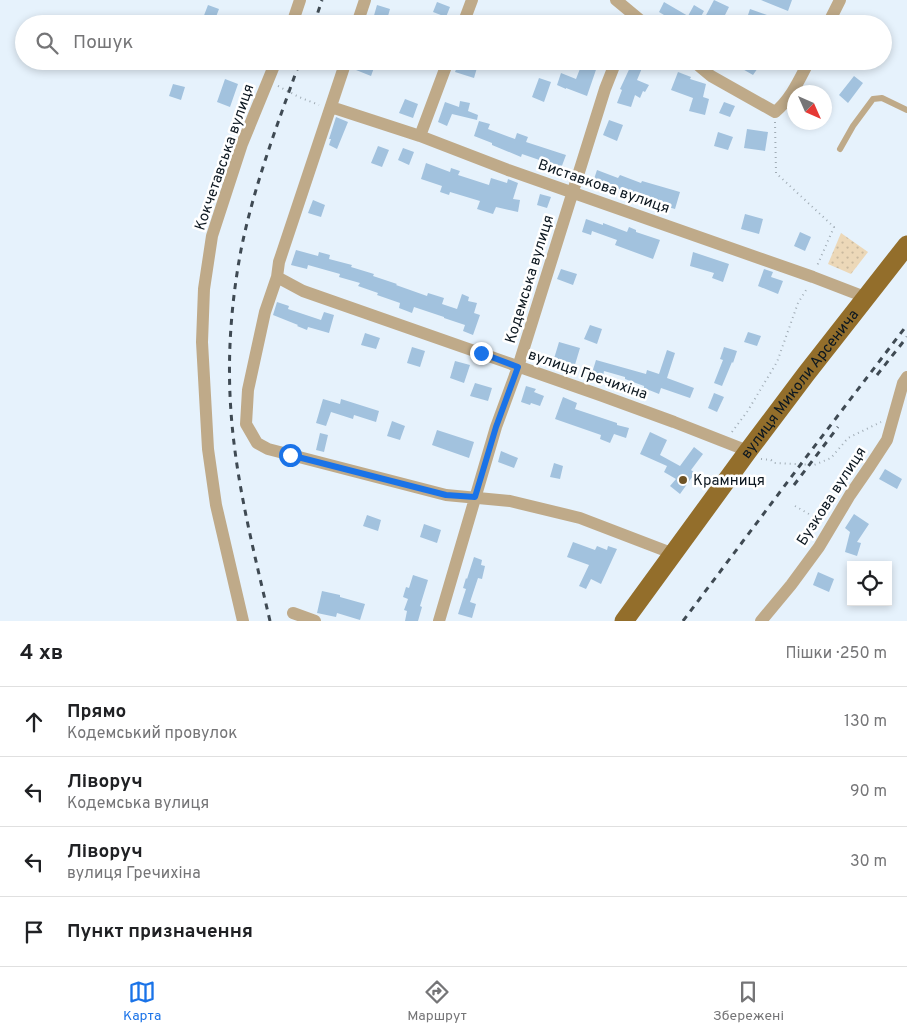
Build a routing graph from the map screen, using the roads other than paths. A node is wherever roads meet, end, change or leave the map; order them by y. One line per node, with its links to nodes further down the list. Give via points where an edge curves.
1 (300, 0): 6 (street)
2 (365, 0): 7 (street)
3 (472, 0): 8 (street)
4 (616, 0): 9 (street)
5 (840, 0): 10 (street)
6 (295, 15)
7 (360, 15)
8 (466, 15)
9 (631, 15)
10 (832, 15)
11 (272, 70): 31 (street, Кокчетавська вулиця, via 242,144 212,236 204,289 202,342 208,449 216,504)
12 (343, 70): 17 (street)
13 (445, 70): 19 (street)
14 (612, 70): 21 (street, Кодемська вулиця)
15 (704, 70): 16 (street, via 775,112 790,97)
16 (805, 70)
17 (331, 107): 19 (street, Виставкова вулиця); 23 (street, via 279,262)
18 (907, 110): 20 (lane, via 882,98 873,99)
19 (420, 136): 21 (street, Виставкова вулиця)
20 (840, 149)
21 (572, 192): 24 (street, Виставкова вулиця); 25 (street, Кодемська вулиця)
22 (907, 245): 24 (main road, вулиця Миколи Арсенича)
23 (277, 277): 25 (street, вулиця Гречихіна, via 303,291); 28 (street, via 265,312 248,390 246,424 257,443 268,449 446,495)
24 (865, 297): 27 (main road, вулиця Миколи Арсенича)
25 (518, 367): 27 (street, вулиця Гречихіна, via 656,415); 28 (street, Кодемська вулиця)
26 (907, 377): 35 (street, Бузкова вулиця, via 888,440 819,547)
27 (753, 454): 29 (main road, вулиця Миколи Арсенича)
28 (475, 497): 29 (street, via 510,501 580,518); 33 (street, Кодемська вулиця)
29 (674, 554): 34 (main road, вулиця Миколи Арсенича)
30 (293, 613): 32 (street)
31 (243, 621)
32 (315, 621)
33 (439, 621)
34 (624, 621)
35 (761, 621)

